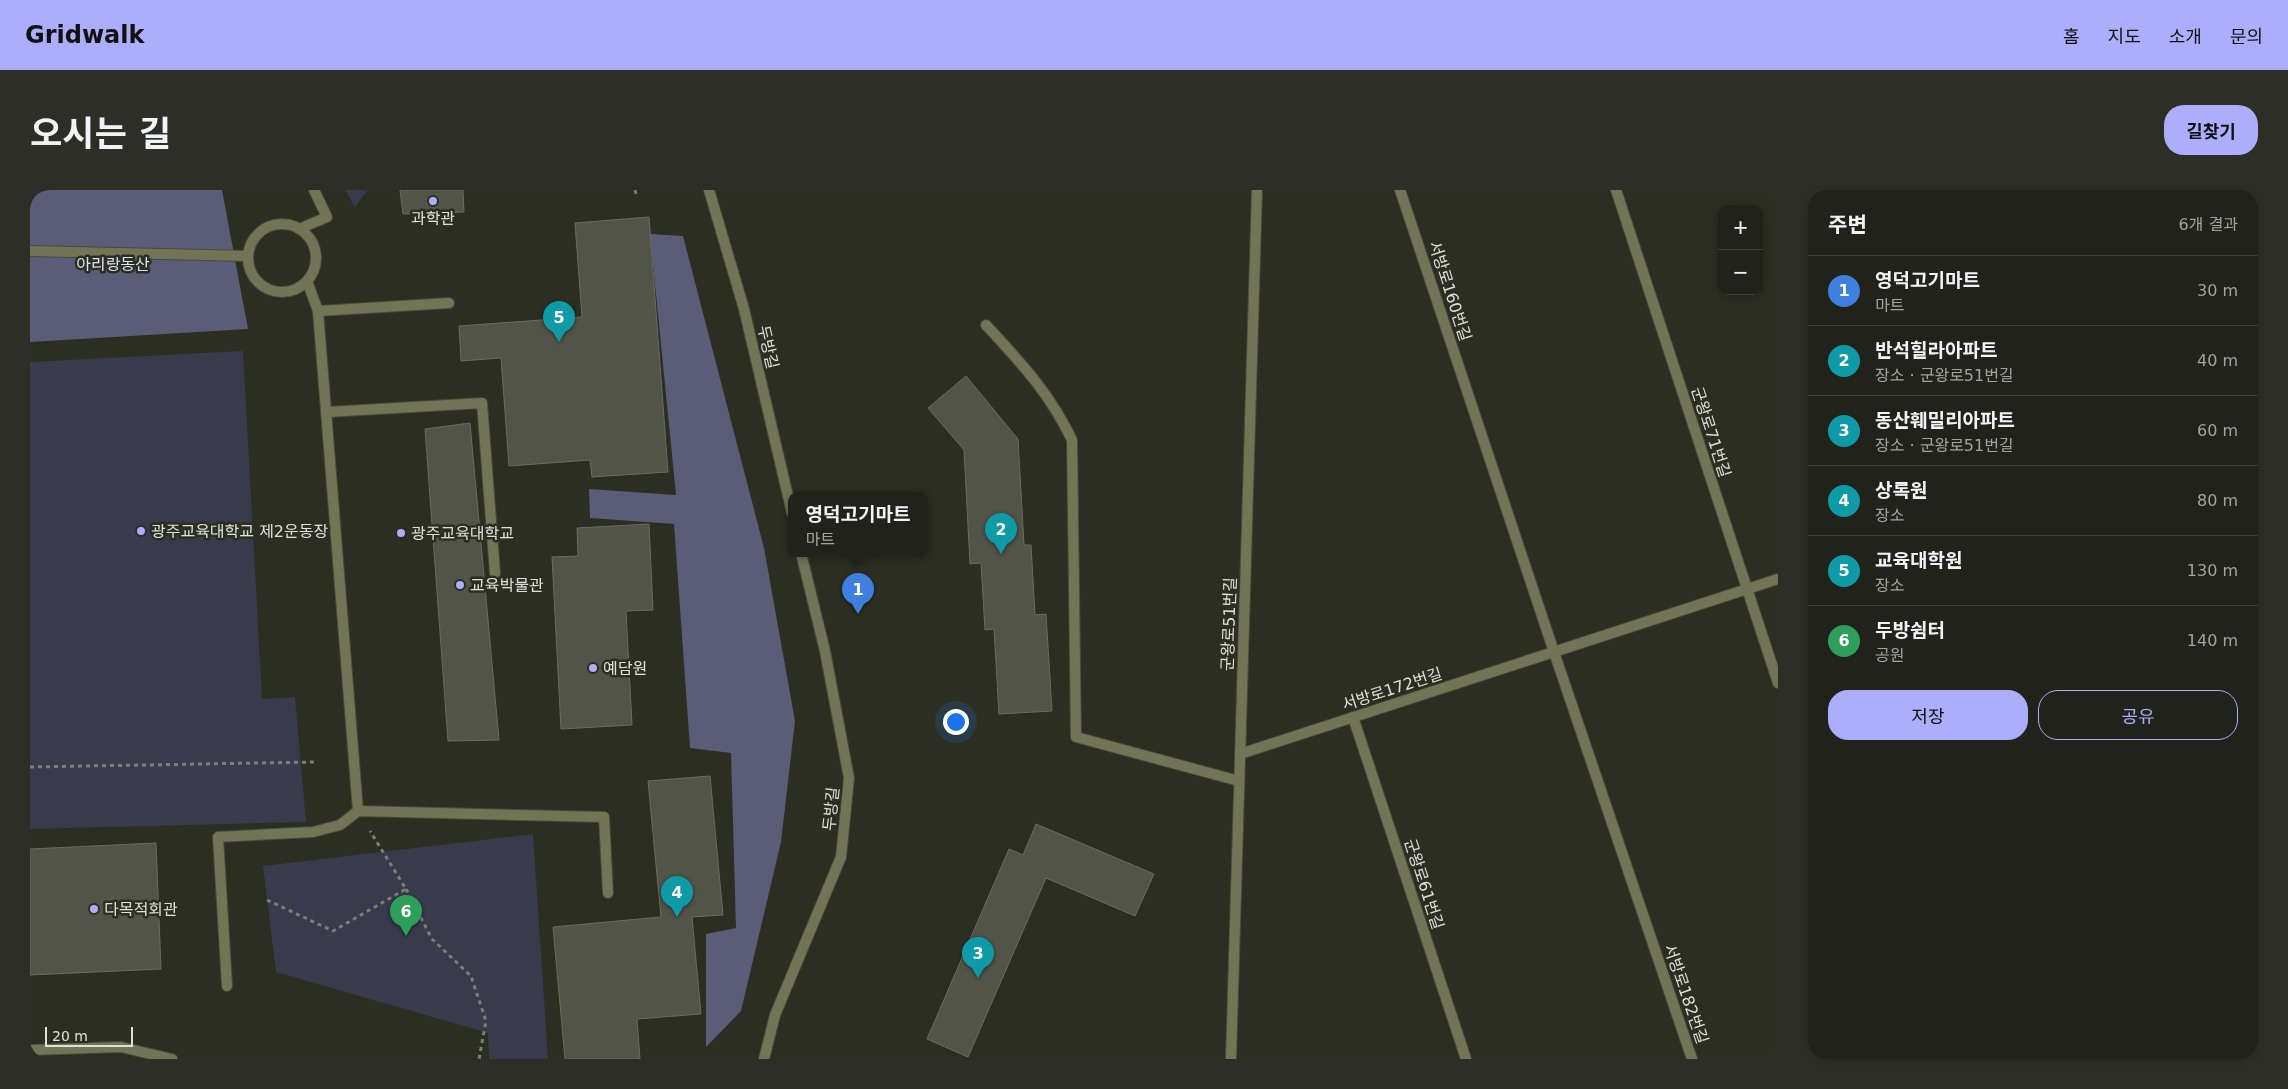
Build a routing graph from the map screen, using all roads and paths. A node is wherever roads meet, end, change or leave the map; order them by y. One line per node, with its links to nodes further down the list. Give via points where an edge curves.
1 (314, 190): 8 (street, via 326,217)
2 (635, 190): 7 (path)
3 (709, 190): 16 (street, 두방길, via 744,309)
4 (1257, 190): 24 (street, 군왕로51번길)
5 (1400, 190): 21 (street, 서방로160번길)
6 (1616, 190): 20 (street, 군왕로71번길)
7 (637, 197)
8 (299, 229): 10 (street, via 290,224 266,227 250,244); 11 (street, via 315,248 314,271)
9 (30, 251): 10 (street)
10 (248, 256): 11 (street, via 249,268 263,287 286,292)
11 (307, 281): 13 (street)
12 (449, 303): 13 (street)
13 (318, 311): 15 (street)
14 (986, 325): 27 (street, via 1036,379 1072,440 1076,737)
15 (327, 412): 18 (street, via 482,403); 28 (street)
16 (788, 496)
17 (802, 557): 36 (street, 두방길, via 825,651 849,778 841,857 775,1015)
18 (495, 573)
19 (1778, 579): 20 (street, 서방로172번길)
20 (1747, 590): 21 (street, 서방로172번길); 22 (street, 군왕로71번길)
21 (1554, 652): 23 (street, 서방로172번길); 39 (street, 서방로182번길)
22 (1778, 683)
23 (1353, 717): 24 (street, 서방로172번길); 38 (street, 군왕로61번길)
24 (1240, 754): 27 (street, 군왕로51번길)
25 (314, 762): 26 (path)
26 (30, 767)
27 (1239, 781): 37 (street, 군왕로51번길)
28 (358, 811): 29 (path); 30 (street, via 604,817); 32 (street, via 340,825 313,832 218,837)
29 (406, 889): 31 (path, via 332,931); 35 (path, via 432,939 472,976 486,1020)
30 (608, 893)
31 (267, 900)
32 (227, 986)
33 (30, 1050): 34 (street, via 121,1047)
34 (170, 1059)
35 (478, 1059)
36 (764, 1059)
37 (1231, 1059)
38 (1466, 1059)
39 (1692, 1059)

